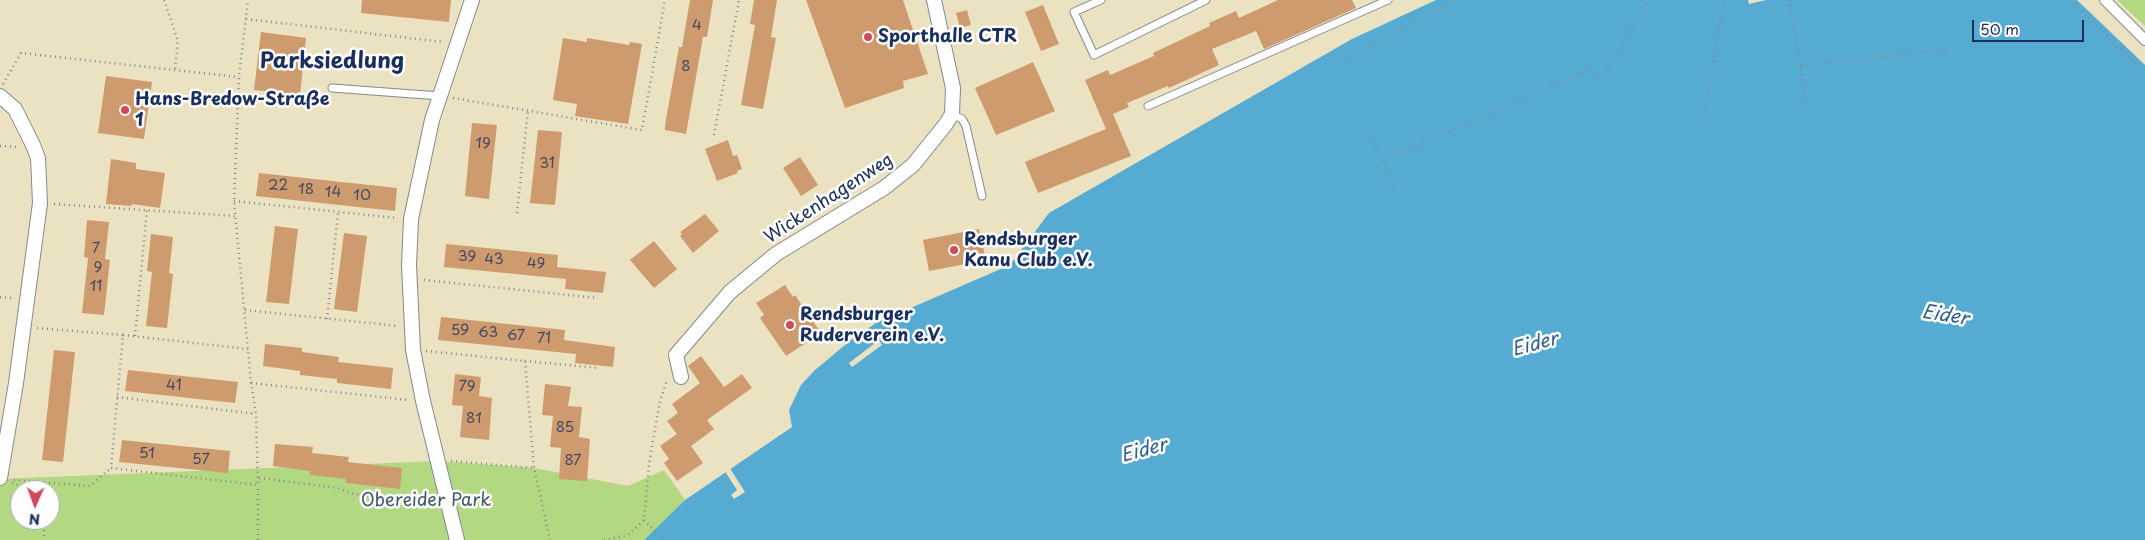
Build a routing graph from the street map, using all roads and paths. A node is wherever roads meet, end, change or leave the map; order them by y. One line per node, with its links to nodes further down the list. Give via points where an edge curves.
1 (164, 0): 22 (path, via 178,41)
2 (248, 0): 16 (path)
3 (472, 0): 18 (street)
4 (665, 0): 31 (path, via 642,130)
5 (739, 0): 34 (path)
6 (934, 0): 32 (street, via 953,88)
7 (1101, 0): 8 (lane, via 1074,12 1094,55)
8 (1206, 0)
9 (1388, 0): 30 (lane)
10 (1457, 0): 20 (path)
11 (1649, 0): 36 (path, via 1601,78 1587,70)
12 (1724, 0): 33 (path)
13 (1790, 0): 21 (path)
14 (2071, 0): 23 (path)
15 (2105, 0): 17 (street)
16 (246, 19): 18 (path); 24 (path)
17 (2145, 40)
18 (457, 43): 28 (street)
19 (1950, 49): 21 (path)
20 (1335, 64)
21 (1801, 66): 29 (path)
22 (175, 69): 24 (path); 26 (path, via 21,53)
23 (2145, 73)
24 (239, 77): 39 (path)
25 (332, 88): 28 (lane)
26 (0, 89)
27 (0, 96): 40 (street, via 15,109 38,158)
28 (440, 96): 31 (path); 45 (street)
29 (1806, 105)
30 (1148, 106)
31 (528, 110): 43 (path)
32 (952, 114): 38 (lane, via 962,119 966,126); 58 (street, Wickenhagenweg, via 913,165 884,188 776,254 730,292 676,355)
33 (1703, 121)
34 (714, 135)
35 (1372, 137): 36 (path)
36 (1384, 161): 37 (path)
37 (1394, 186)
38 (982, 196)
39 (234, 202): 42 (path); 44 (path)
40 (40, 203): 41 (path); 50 (street)
41 (147, 209): 44 (path); 53 (path)
42 (338, 212): 45 (path); 49 (path)
43 (517, 213)
44 (236, 216): 48 (path)
45 (411, 219): 46 (street)
46 (410, 278): 47 (path); 51 (street)
47 (598, 298)
48 (246, 310): 49 (path); 54 (path)
49 (327, 319): 51 (path)
50 (23, 327): 52 (path); 68 (street)
51 (412, 327): 55 (street)
52 (123, 335): 53 (path); 61 (path)
53 (135, 336): 54 (path)
54 (248, 349): 60 (path)
55 (413, 350): 56 (path); 62 (street)
56 (526, 361): 57 (path); 66 (path)
57 (599, 368)
58 (682, 377)
59 (667, 379): 71 (path, via 649,464)
60 (251, 382): 62 (path); 63 (path)
61 (117, 396): 63 (path); 65 (path)
62 (423, 401): 64 (street)
63 (256, 414): 67 (path)
64 (438, 460): 66 (path); 70 (street)
65 (111, 468): 68 (path, via 90,486); 69 (path)
66 (534, 468): 74 (path)
67 (258, 478): 69 (path); 70 (path)
68 (6, 480)
69 (258, 485): 72 (path)
70 (449, 506): 73 (street)
71 (644, 520): 75 (path, via 628,535); 76 (path)
72 (258, 540)
73 (457, 540)
74 (550, 540)
75 (604, 540)
76 (664, 540)

